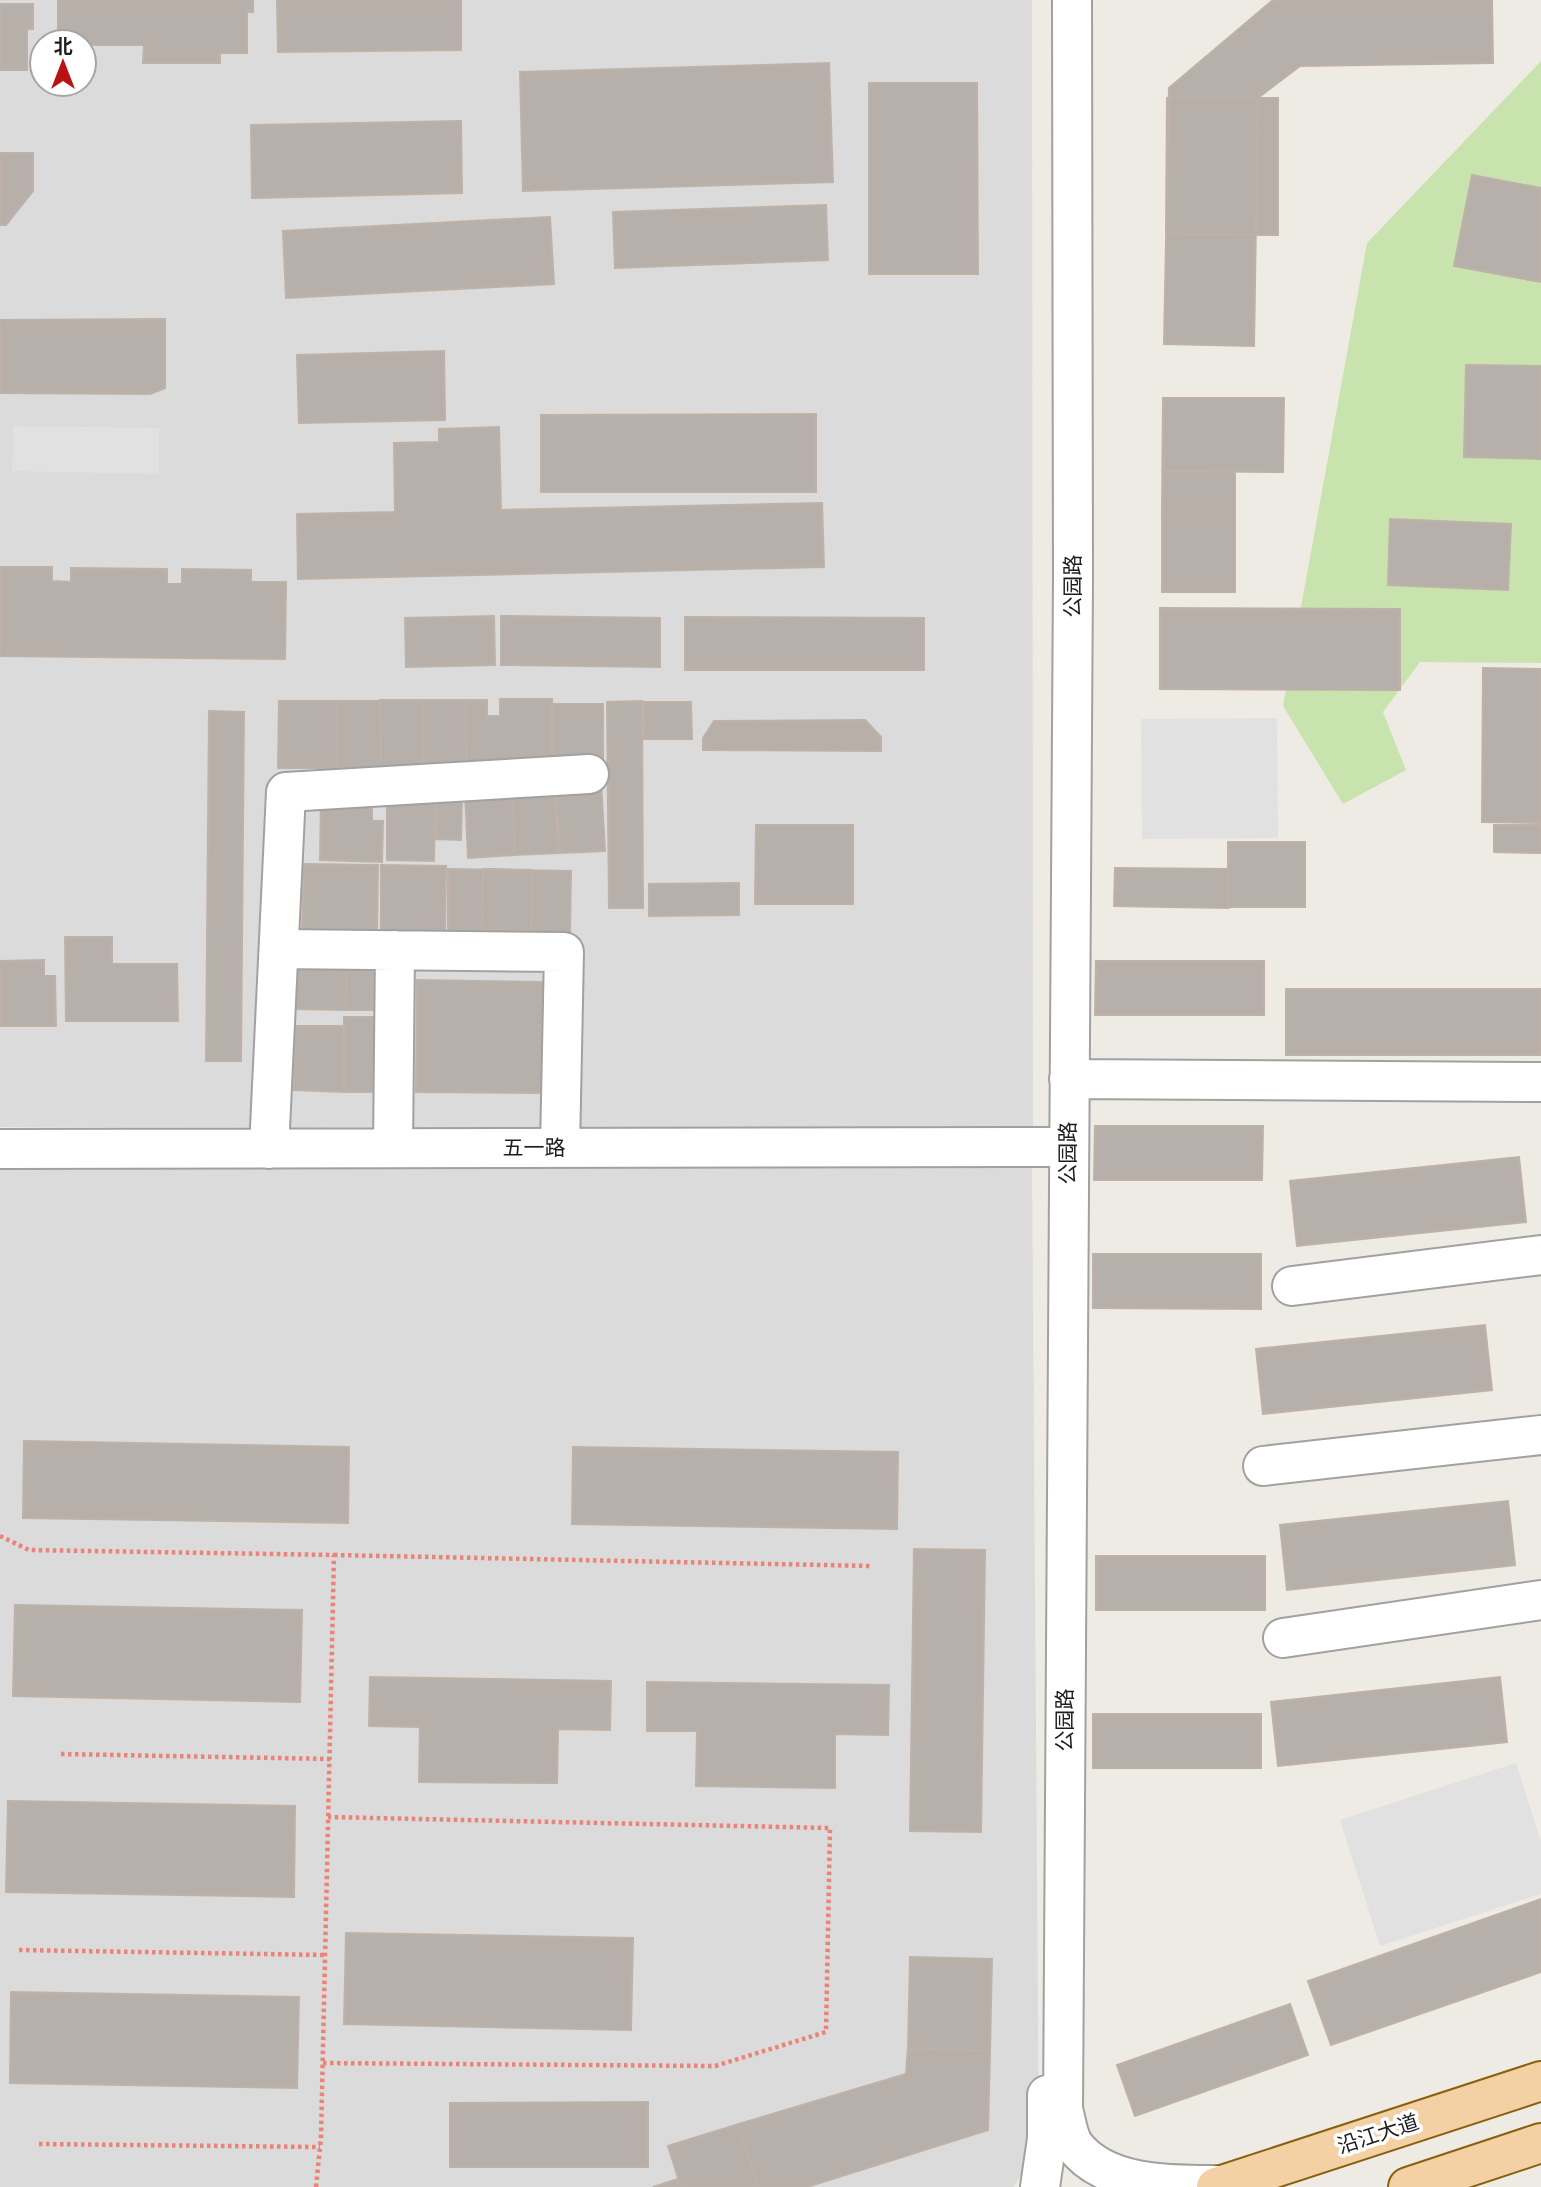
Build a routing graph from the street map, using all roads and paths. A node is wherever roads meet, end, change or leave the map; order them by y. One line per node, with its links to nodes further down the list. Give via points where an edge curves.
1 (1050, 0): 8 (street)
2 (1072, 0): 6 (street, 公园路)
3 (589, 774): 4 (street, via 286,792)
4 (279, 949): 5 (street); 12 (street)
5 (395, 950): 9 (street); 10 (street, via 564,952)
6 (1069, 1079): 7 (street); 8 (street, 公园路)
7 (1541, 1082)
8 (1058, 1147): 10 (street, 五一路); 32 (street, 公园路, via 1063,2109 1073,2144 1098,2169 1135,2180); 34 (street, via 1047,2139)
9 (393, 1148): 10 (street, 五一路); 12 (street, 五一路)
10 (559, 1148)
11 (0, 1149): 12 (street, 五一路)
12 (269, 1149)
13 (1541, 1255): 14 (street)
14 (1292, 1286)
15 (1541, 1435): 16 (street)
16 (1264, 1466)
17 (0, 1536): 18 (path, via 29,1550)
18 (334, 1555): 19 (path); 23 (path)
19 (871, 1566)
20 (1541, 1600): 21 (street)
21 (1283, 1638)
22 (61, 1754): 23 (path)
23 (330, 1759): 24 (path)
24 (328, 1817): 26 (path); 27 (path, via 830,1828 829,1896 826,2032 715,2066)
25 (19, 1950): 26 (path)
26 (325, 1955): 27 (path)
27 (323, 2063): 31 (path)
28 (1541, 2081): 32 (main road, 沿江大道)
29 (1541, 2143): 35 (main road)
30 (39, 2144): 31 (path)
31 (320, 2147): 33 (path)
32 (1218, 2186)
33 (316, 2187)
34 (1040, 2187)
35 (1408, 2187)

